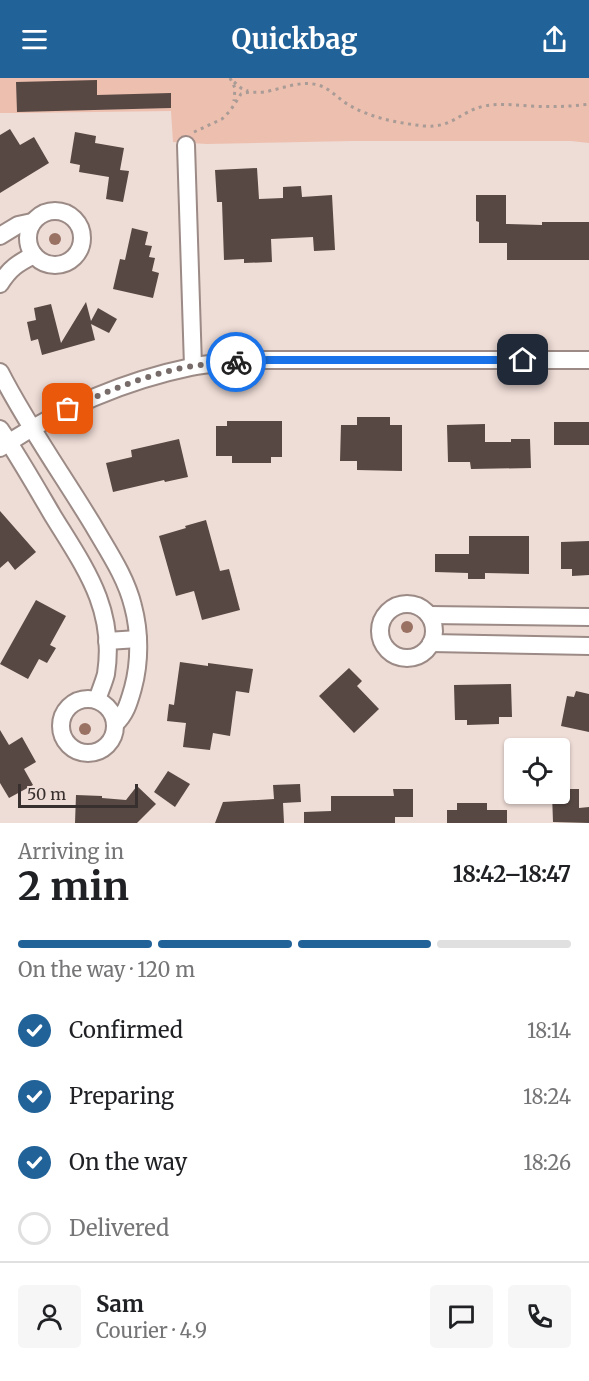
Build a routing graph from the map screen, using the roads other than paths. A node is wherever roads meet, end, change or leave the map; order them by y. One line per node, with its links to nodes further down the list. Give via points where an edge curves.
1 (186, 145): 7 (street)
2 (32, 222): 3 (street); 4 (street, via 27,235); 4 (street, via 46,212 58,211 73,218 81,231 78,251 63,264 52,265)
3 (0, 236)
4 (34, 255): 5 (street, via 17,264)
5 (0, 284)
6 (589, 360): 7 (street, via 246,360)
7 (193, 366): 9 (street, via 96,396)
8 (0, 372): 9 (street)
9 (32, 428): 10 (street); 11 (street)
10 (3, 440): 12 (street)
11 (104, 543): 12 (street); 16 (street, via 128,589)
12 (78, 557): 17 (street, via 96,590)
13 (429, 615): 14 (street); 18 (street, via 434,632); 18 (street, via 415,605 398,605 384,616 379,633 386,648 401,657 418,655)
14 (540, 616): 15 (street); 19 (street)
15 (589, 617)
16 (138, 639): 17 (street); 22 (street, via 131,695 123,717)
17 (107, 640): 21 (street, via 106,675)
18 (431, 643): 19 (street)
19 (540, 645): 20 (street)
20 (589, 646)
21 (97, 700): 22 (street, via 110,709); 22 (street, via 79,700 64,711 63,738 77,750 95,752 110,741)
22 (115, 724)

